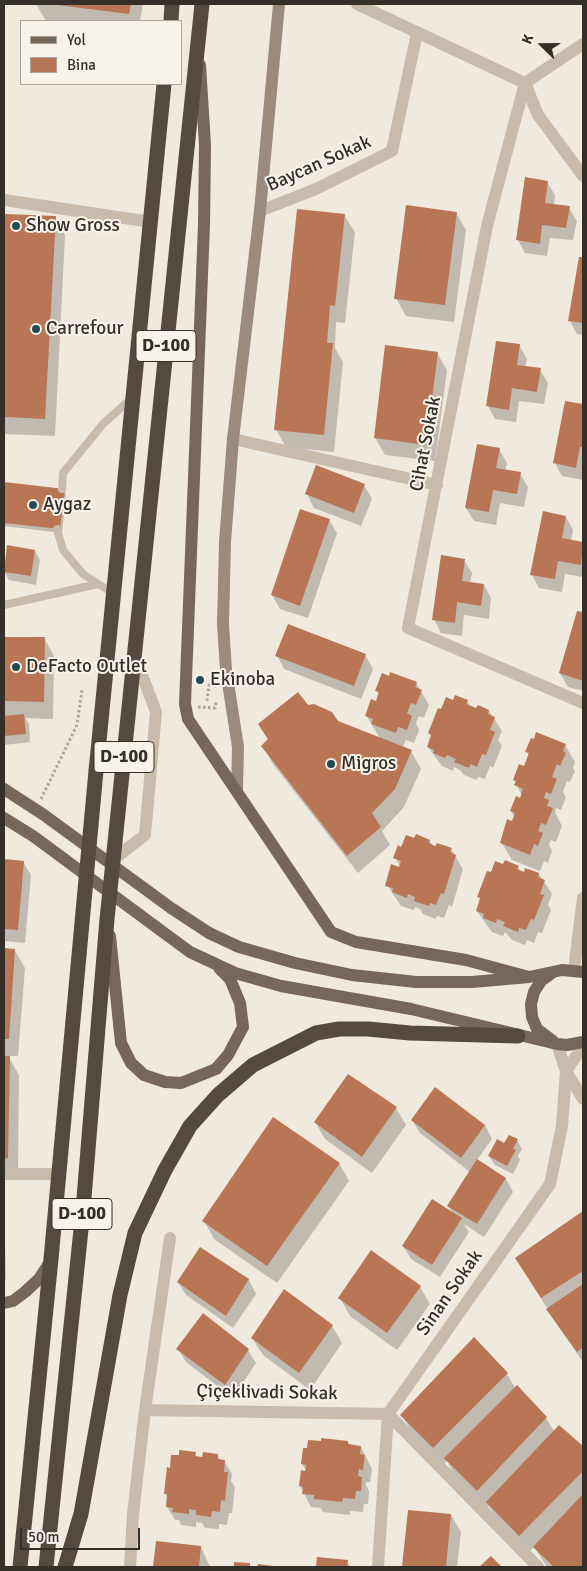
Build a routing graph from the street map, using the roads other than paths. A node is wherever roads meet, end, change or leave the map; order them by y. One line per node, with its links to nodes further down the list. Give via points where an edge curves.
1 (172, 4): 5 (highway)
2 (202, 4): 7 (highway, D-100)
3 (279, 4): 13 (main road)
4 (357, 4): 6 (street)
5 (171, 20)
6 (417, 33): 9 (street); 13 (street, Baycan Sokak, via 392,151 316,189)
7 (198, 36): 23 (highway, D-100); 26 (main road, via 205,145 204,225 185,704 188,719)
8 (583, 44): 9 (street)
9 (525, 83): 11 (street, via 538,115); 17 (street, Cihat Sokak, via 489,218)
10 (164, 85): 14 (highway, D-100)
11 (583, 176)
12 (4, 200): 14 (street)
13 (260, 211): 16 (main road)
14 (151, 222): 15 (highway, D-100)
15 (133, 397): 18 (lane, via 103,424 63,473); 21 (highway, D-100)
16 (234, 439): 17 (street); 26 (main road, via 225,542 223,624 226,670 238,747)
17 (437, 485): 24 (street, Cihat Sokak, via 408,628)
18 (62, 489)
19 (57, 529): 20 (lane, via 63,550 83,574)
20 (98, 584): 21 (lane); 22 (lane)
21 (114, 594): 42 (highway, D-100)
22 (4, 605)
23 (135, 656): 28 (highway, D-100); 28 (street, via 156,712 145,834)
24 (583, 703)
25 (4, 789): 34 (main road, via 171,908 209,933 240,947 352,975 416,982)
26 (237, 789): 34 (main road, via 331,932 356,942 466,960)
27 (4, 818): 31 (main road, via 190,952)
28 (114, 859): 30 (highway, D-100)
29 (583, 898): 32 (street)
30 (108, 919): 31 (main road, via 121,1043 131,1063 144,1075 164,1082 181,1083 216,1070 228,1055 244,1027 240,1003 230,979); 49 (highway, D-100, via 83,1210)
31 (216, 964): 35 (main road, via 281,986 411,1009)
32 (578, 971): 33 (main road)
33 (552, 973): 34 (main road); 37 (main road, via 534,992 531,1010 537,1028)
34 (529, 977)
35 (518, 1036): 37 (main road); 50 (highway, via 368,1029 316,1033 253,1065 218,1095 190,1126 135,1233 118,1304 81,1514)
36 (583, 1042): 37 (main road)
37 (557, 1044): 39 (street, Sinan Sokak)
38 (583, 1046): 39 (street)
39 (566, 1071): 40 (street); 47 (street, Sinan Sokak, via 562,1126 550,1184)
40 (583, 1100)
41 (4, 1174): 42 (street)
42 (59, 1174): 44 (highway, D-100)
43 (170, 1238): 46 (street)
44 (51, 1260): 45 (main road, via 39,1279 13,1301); 48 (highway, D-100)
45 (4, 1303)
46 (145, 1410): 47 (street, Çiçeklivadi Sokak); 51 (street)
47 (388, 1414): 52 (street); 53 (street)
48 (20, 1567)
49 (46, 1567)
50 (65, 1567)
51 (130, 1567)
52 (378, 1567)
53 (538, 1567)

